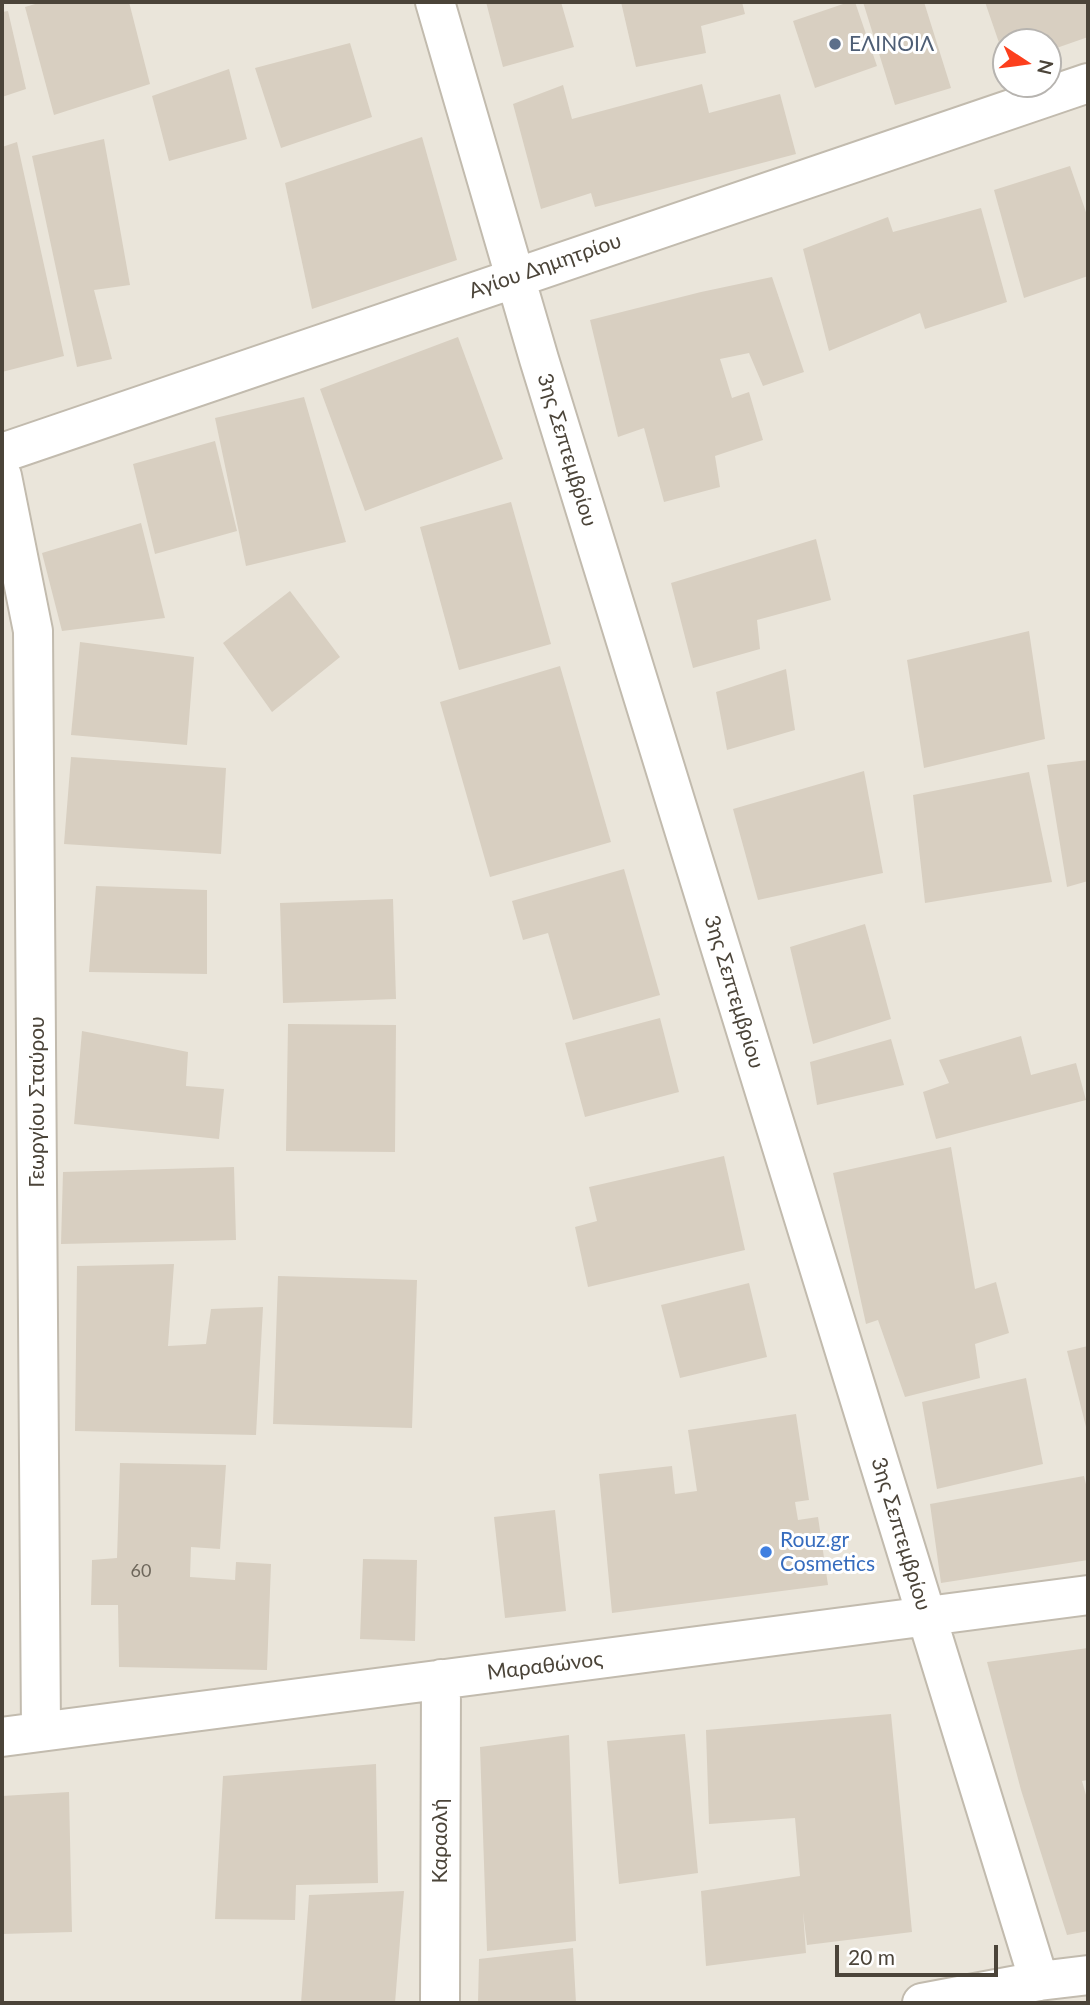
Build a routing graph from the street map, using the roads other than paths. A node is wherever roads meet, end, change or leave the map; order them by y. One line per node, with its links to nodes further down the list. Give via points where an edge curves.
1 (435, 2): 3 (street, 3ης Σεπτεμβρίου)
2 (1088, 83): 3 (street, Αγίου Δημητρίου)
3 (514, 276): 4 (street, Αγίου Δημητρίου); 7 (street, 3ης Σεπτεμβρίου)
4 (2, 453)
5 (2, 476): 9 (street, Γεωργίου Σταύρου, via 33,631)
6 (1088, 1595): 7 (street, Μαραθώνος)
7 (927, 1617): 8 (street, Μαραθώνος); 12 (street, 3ης Σεπτεμβρίου)
8 (441, 1679): 9 (street, Μαραθώνος); 13 (street, Καραολή)
9 (41, 1731): 10 (street, Μαραθώνος)
10 (2, 1737)
11 (1088, 1975): 12 (street)
12 (1039, 1981): 14 (street)
13 (440, 2003)
14 (922, 2003)

